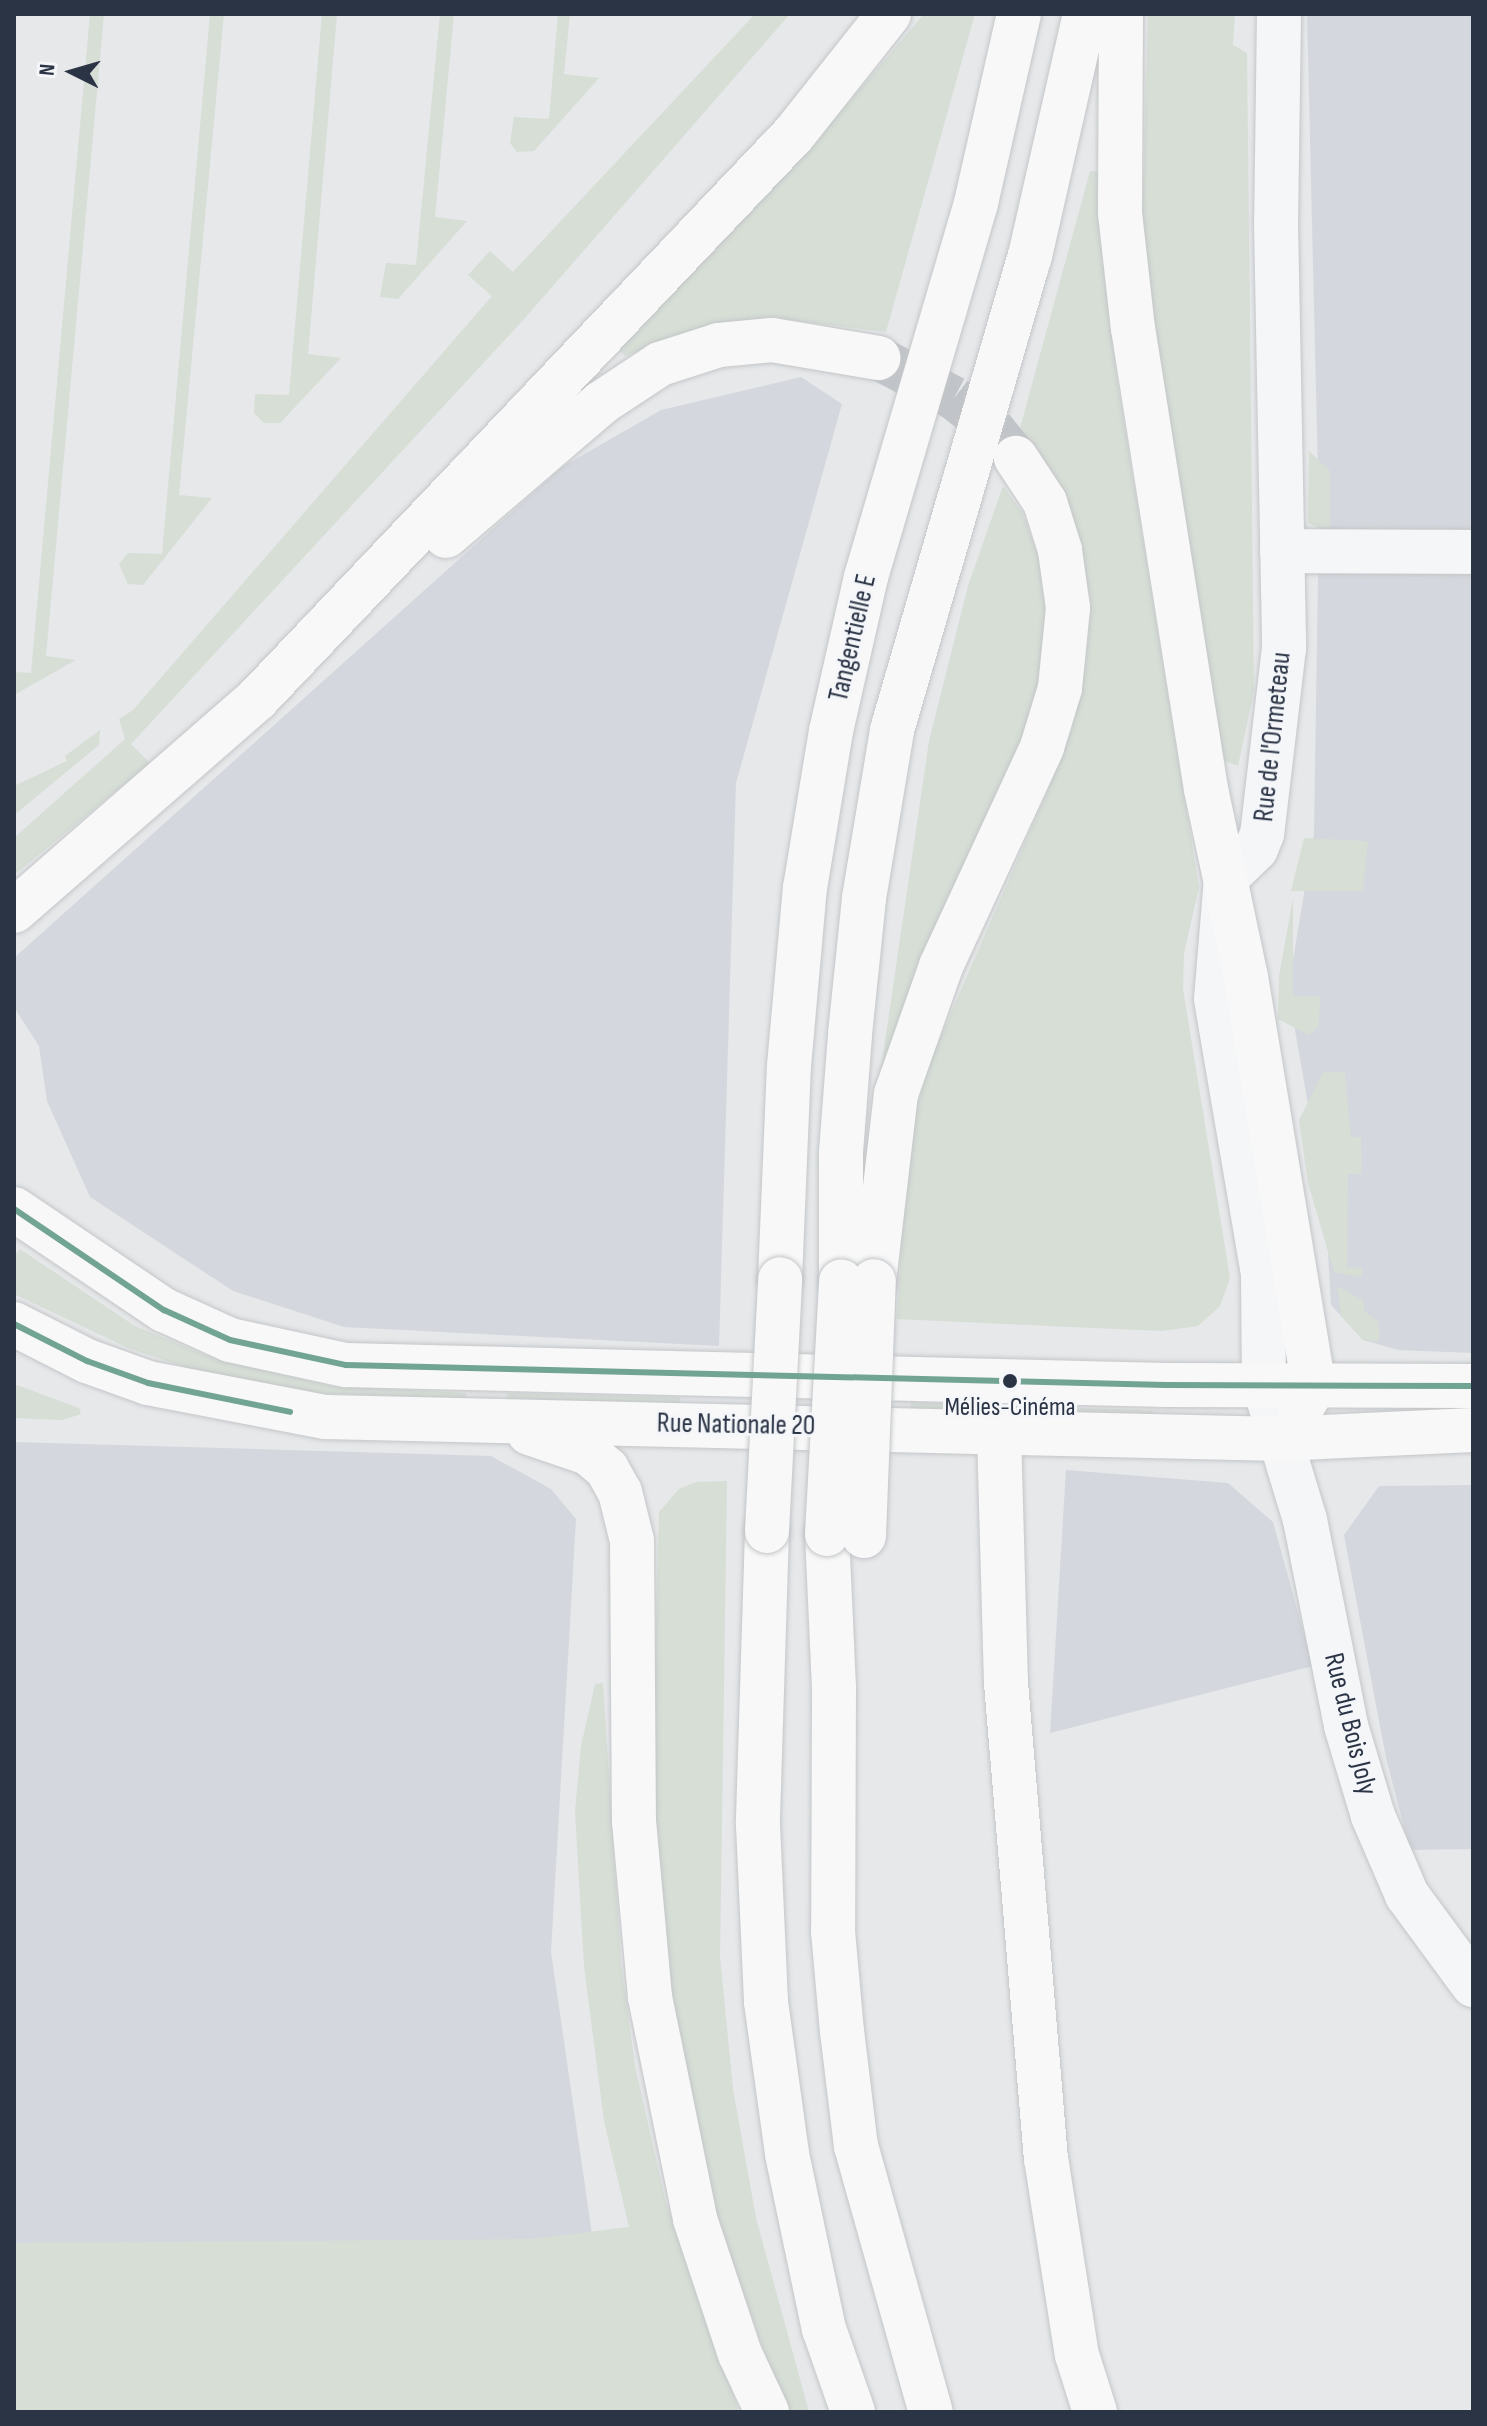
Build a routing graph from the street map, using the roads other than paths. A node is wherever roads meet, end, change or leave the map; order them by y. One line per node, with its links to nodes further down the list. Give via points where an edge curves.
1 (889, 14): 9 (main road, via 794,134)
2 (1019, 14): 25 (main road, Tangentielle E, bridge, via 976,203 866,577 831,731 805,888 789,1066 759,1661 758,1825 766,2002 787,2154 820,2315)
3 (1279, 14): 7 (street, Rue de l'Ormeteau)
4 (1103, 20): 10 (main road, via 1133,328 1206,789); 14 (main road, via 892,730 864,898 841,1152)
5 (878, 358): 9 (main road, via 772,340 719,345 660,364 601,403)
6 (1016, 458): 14 (main road, via 1045,502 1060,550 1068,608 1060,688 1042,747 941,966 896,1094)
7 (1282, 551): 8 (street); 10 (street, Rue de l'Ormeteau, via 1284,648 1265,819 1256,849)
8 (1473, 552)
9 (258, 698): 11 (main road)
10 (1226, 878): 12 (main road)
11 (14, 911)
12 (1244, 1070): 16 (street, via 1263,1275); 18 (main road)
13 (14, 1209): 16 (main road, Rue Nationale 20, via 164,1310 230,1340 346,1365 594,1375)
14 (858, 1281): 26 (main road, bridge, via 834,1687 833,1931 856,2146)
15 (14, 1324): 19 (main road, Rue Nationale 20, via 87,1361 202,1395 325,1417)
16 (1264, 1385): 18 (main road, Rue Nationale 20); 22 (street)
17 (1473, 1386): 18 (main road)
18 (1314, 1387): 22 (main road)
19 (444, 1419): 21 (main road, Rue Nationale 20); 24 (main road, via 558,1440 588,1453 607,1469 620,1492 632,1541 634,1821 650,1997 695,2219 740,2354)
20 (1473, 1430): 22 (main road, Rue Nationale 20)
21 (999, 1433): 22 (main road, Rue Nationale 20); 27 (main road, via 1008,1714 1046,2158 1077,2355)
22 (1281, 1439): 23 (street, Rue du Bois Joly, via 1305,1520 1346,1726 1373,1816 1407,1895)
23 (1473, 1985)
24 (767, 2412)
25 (853, 2412)
26 (931, 2412)
27 (1095, 2412)

